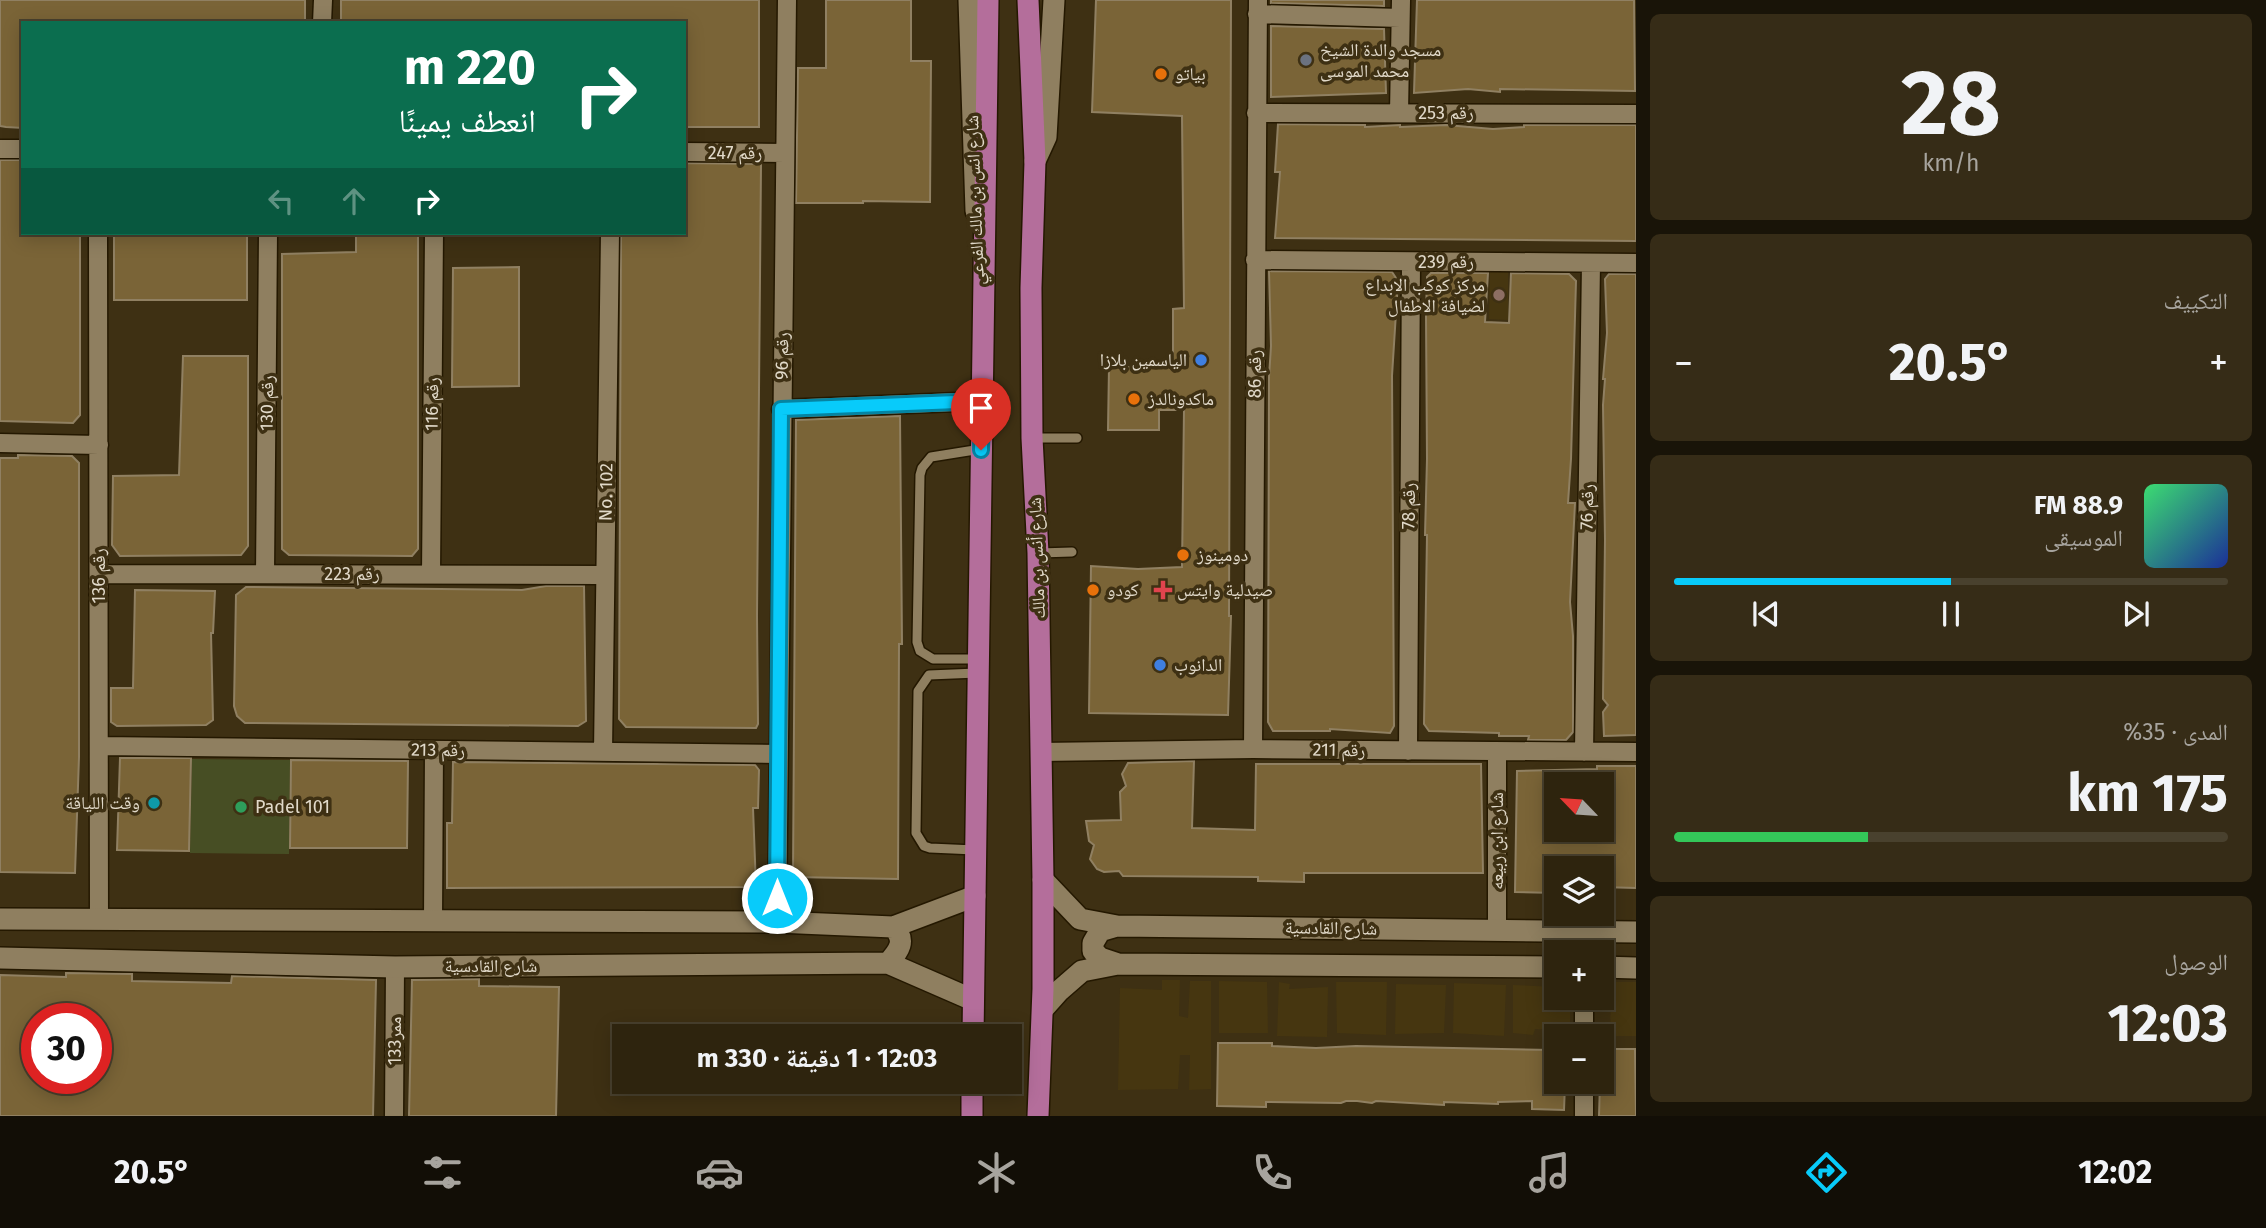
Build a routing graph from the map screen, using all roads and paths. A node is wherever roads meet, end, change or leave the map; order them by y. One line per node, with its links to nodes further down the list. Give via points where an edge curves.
1 (323, 0): 10 (street)
2 (787, 0): 17 (street, رقم 96)
3 (969, 0): 27 (street, شارع انس بن مالك الفرعي)
4 (988, 0): 27 (main road)
5 (1028, 0): 18 (main road, شارع أنس بن مالك)
6 (1054, 0): 18 (street, via 1046,137)
7 (1401, 0): 9 (street)
8 (1258, 7): 9 (street); 11 (street, رقم 86)
9 (1400, 18): 12 (street)
10 (322, 21)
11 (1256, 113): 12 (street, رقم 253); 23 (street, رقم 86)
12 (1399, 113): 13 (street, رقم 253)
13 (1636, 114)
14 (0, 149): 15 (street)
15 (21, 149)
16 (686, 152): 17 (street, رقم 247)
17 (785, 153): 28 (street, رقم 96)
18 (1035, 161): 29 (main road, شارع أنس بن مالك)
19 (98, 235): 32 (street, رقم 136)
20 (268, 235): 37 (street, رقم 130)
21 (434, 235): 38 (street, رقم 116)
22 (610, 235): 39 (street, No. 102)
23 (1255, 260): 24 (street, رقم 239); 42 (street, رقم 86)
24 (1411, 261): 25 (street, رقم 239); 44 (street, رقم 78)
25 (1591, 263): 26 (street, رقم 239); 48 (street, رقم 76)
26 (1636, 263)
27 (982, 401): 28 (street); 33 (main road)
28 (781, 409): 50 (street, رقم 96)
29 (1032, 438): 30 (lane); 35 (main road, شارع أنس بن مالك)
30 (1077, 438)
31 (0, 443): 32 (street)
32 (99, 445): 36 (street, رقم 136)
33 (981, 450): 40 (main road); 40 (lane, via 931,457 919,475 920,652 933,659)
34 (1072, 552): 35 (lane)
35 (1038, 553): 46 (main road, شارع أنس بن مالك)
36 (99, 574): 37 (street, رقم 223); 41 (street, رقم 136)
37 (265, 574): 38 (street, رقم 223)
38 (431, 575): 39 (street, رقم 223)
39 (605, 575): 45 (street, No. 102)
40 (977, 666): 51 (main road); 51 (lane, via 929,675 918,691 916,833 930,848)
41 (99, 746): 43 (street, رقم 213); 55 (street, رقم 136)
42 (1253, 749): 44 (street, رقم 211); 46 (street, رقم 211)
43 (434, 750): 45 (street, رقم 213); 56 (street)
44 (1408, 751): 47 (street, رقم 211)
45 (603, 752): 50 (street, رقم 213)
46 (1041, 752): 52 (main road, شارع أنس بن مالك)
47 (1497, 752): 48 (street, رقم 211); 60 (street, شارع ابن ربيعه)
48 (1584, 752): 49 (street, رقم 211)
49 (1636, 752)
50 (777, 754): 57 (street, رقم 96)
51 (975, 850): 53 (main road)
52 (1043, 880): 58 (street, شارع القادسية, via 1080,919); 70 (main road, شارع أنس بن مالك)
53 (975, 896): 59 (street); 69 (main road)
54 (0, 919): 55 (street)
55 (99, 920): 56 (street)
56 (433, 921): 57 (street)
57 (777, 922): 59 (street)
58 (1117, 926): 60 (street, شارع القادسية); 64 (street, via 1100,931 1093,951)
59 (893, 927): 63 (street, via 901,942)
60 (1497, 930): 61 (street, شارع القادسية)
61 (1636, 932)
62 (0, 958): 65 (street, شارع القادسية)
63 (888, 963): 65 (street, شارع القادسية); 69 (street, شارع القادسية)
64 (1118, 964): 66 (street, شارع القادسية); 70 (street, شارع القادسية, via 1082,971)
65 (395, 967): 74 (street, ممر133)
66 (1544, 967)
67 (1614, 967): 68 (street)
68 (1636, 968)
69 (974, 1000): 71 (main road)
70 (1043, 1009): 76 (main road, شارع أنس بن مالك)
71 (973, 1024)
72 (972, 1094): 75 (main road)
73 (1584, 1094): 77 (street)
74 (394, 1116)
75 (972, 1116)
76 (1038, 1116)
77 (1584, 1116)

